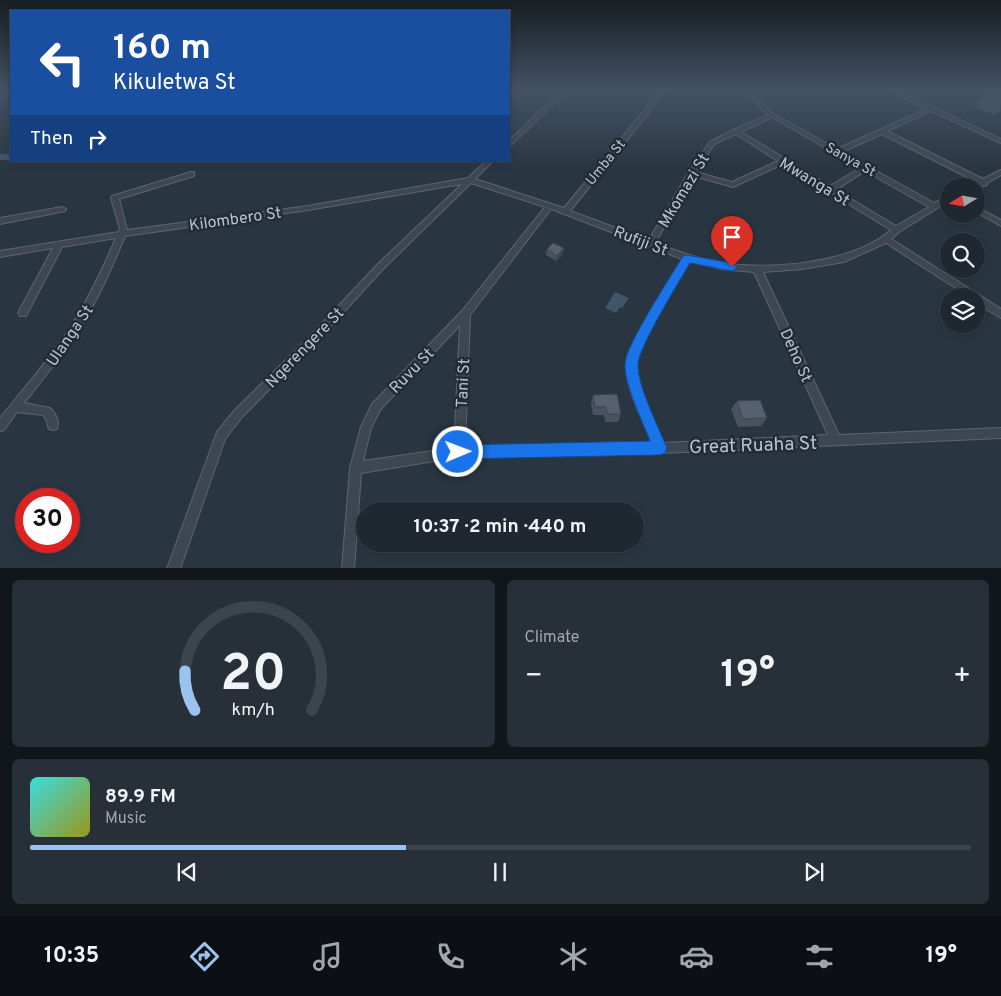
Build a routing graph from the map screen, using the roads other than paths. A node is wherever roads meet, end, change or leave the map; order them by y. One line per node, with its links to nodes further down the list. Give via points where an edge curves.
1 (538, 117): 10 (street)
2 (642, 117): 26 (street, Umba St)
3 (769, 117): 7 (street, Mkomazi St)
4 (775, 117): 11 (street, Sanya St)
5 (914, 117): 8 (street)
6 (948, 117): 9 (street)
7 (735, 131): 12 (street, Mwanga St); 16 (street, Mkomazi St, via 712,143)
8 (882, 131): 11 (street); 18 (street)
9 (1001, 140)
10 (510, 143)
11 (838, 151): 14 (street, Sanya St)
12 (783, 161): 16 (street, via 733,185); 21 (street, Mwanga St)
13 (489, 162): 19 (street, Ngerengere St)
14 (866, 167): 21 (street); 24 (street, Sanya St)
15 (1001, 172): 20 (street)
16 (692, 173): 33 (street, Mkomazi St)
17 (191, 174): 31 (street, via 116,198 124,225)
18 (967, 178)
19 (470, 180): 23 (street, Rufiji St); 31 (street, Kilombero St, via 308,208); 51 (street, Ngerengere St, via 381,266 238,414 221,436)
20 (985, 182)
21 (830, 190): 30 (street, Mwanga St)
22 (940, 202): 24 (street, Rufiji St)
23 (550, 206): 26 (street, Rufiji St); 41 (street, Ruvu St)
24 (933, 206): 30 (street, Rufiji St)
25 (62, 209): 28 (street)
26 (565, 212): 33 (street, Rufiji St)
27 (985, 214): 29 (street)
28 (0, 221)
29 (1001, 223)
30 (896, 230): 32 (street, Rufiji St)
31 (122, 234): 34 (street, Kilombero St); 43 (street, Ulanga St, via 79,322 54,360)
32 (886, 239): 37 (street, Rufiji St, via 832,262); 38 (street)
33 (651, 243): 36 (street, Rufiji St)
34 (59, 244): 35 (street, Kilombero St); 40 (street)
35 (0, 254)
36 (687, 258): 37 (street, Rufiji St, via 721,266); 48 (street, via 640,341 631,364 635,384)
37 (758, 269): 47 (street, Deho St)
38 (961, 288)
39 (985, 304): 42 (street)
40 (23, 313)
41 (465, 314): 49 (street, Tani St); 50 (street, Ruvu St, via 376,408 366,427)
42 (1001, 314)
43 (15, 407): 44 (street, via 46,411); 45 (street, Ulanga St)
44 (53, 424)
45 (0, 426)
46 (1001, 433): 47 (street, Great Ruaha St)
47 (836, 441): 48 (street, Great Ruaha St)
48 (660, 448): 49 (street, Great Ruaha St)
49 (458, 452): 50 (street, Great Ruaha St)
50 (356, 468): 52 (street, Ruvu St)
51 (172, 568)
52 (348, 568)

